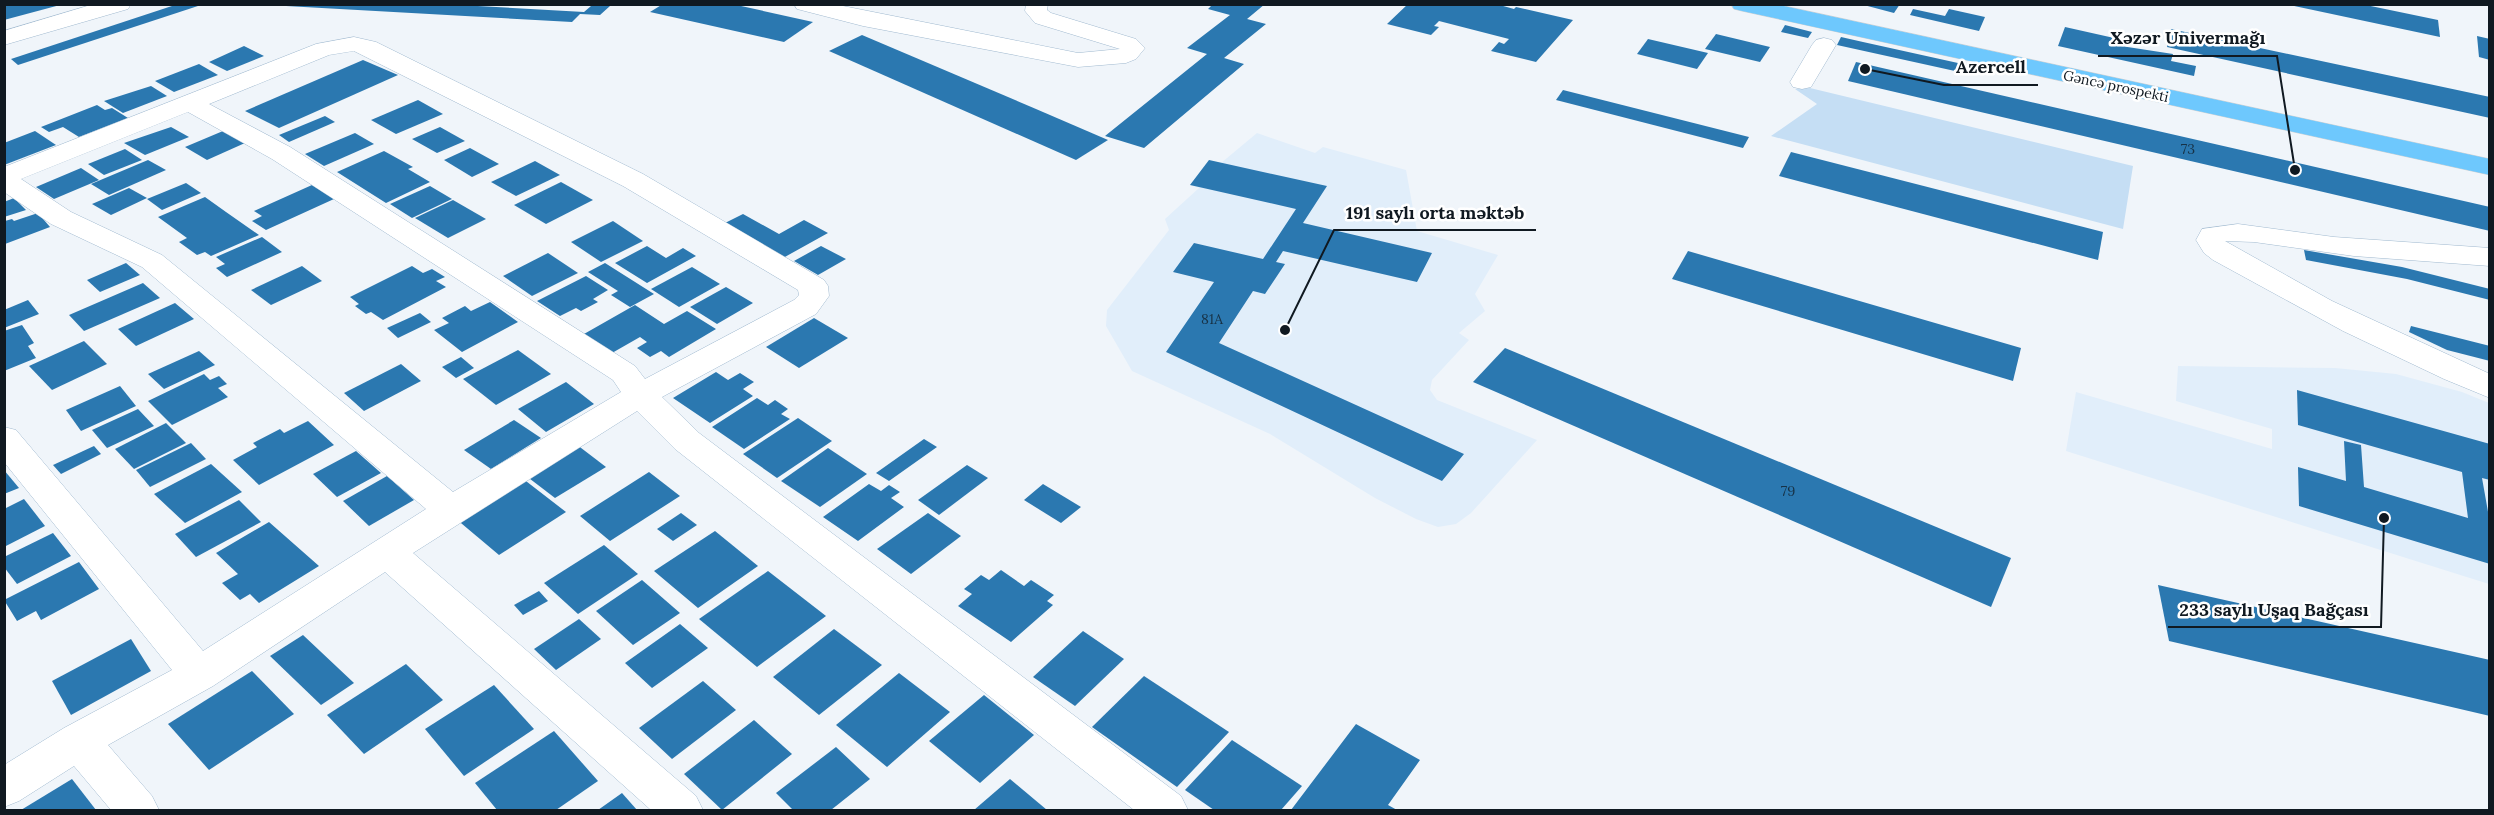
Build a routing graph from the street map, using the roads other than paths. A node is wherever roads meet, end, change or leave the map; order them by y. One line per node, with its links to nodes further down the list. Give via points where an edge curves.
1 (120, 4): 6 (street)
2 (805, 4): 3 (street, via 863,19 1078,60 1118,58 1133,48 1043,18 1036,11)
3 (1037, 4)
4 (1742, 4): 11 (main road, Gəncə prospekti)
5 (1810, 4): 10 (main road, Gəncə prospekti)
6 (4, 38)
7 (1824, 45): 8 (street)
8 (1802, 82)
9 (190, 103): 12 (street); 15 (street, via 281,153 624,373); 15 (street, via 324,49 354,44 368,47 633,180 813,286 814,296 805,307)
10 (2490, 151)
11 (2490, 167)
12 (4, 179): 17 (street, via 61,218 152,261)
13 (2490, 257): 14 (street, via 2344,247 2229,232 2212,235 2210,240 2223,254 2283,289 2381,339)
14 (2490, 387)
15 (640, 395): 17 (street); 24 (street, via 687,441)
16 (4, 438): 19 (street)
17 (451, 510): 18 (street)
18 (387, 552): 19 (street); 23 (street)
19 (199, 674): 20 (street)
20 (79, 741): 21 (street); 22 (street)
21 (4, 788)
22 (137, 810)
23 (681, 810)
24 (1166, 810)

